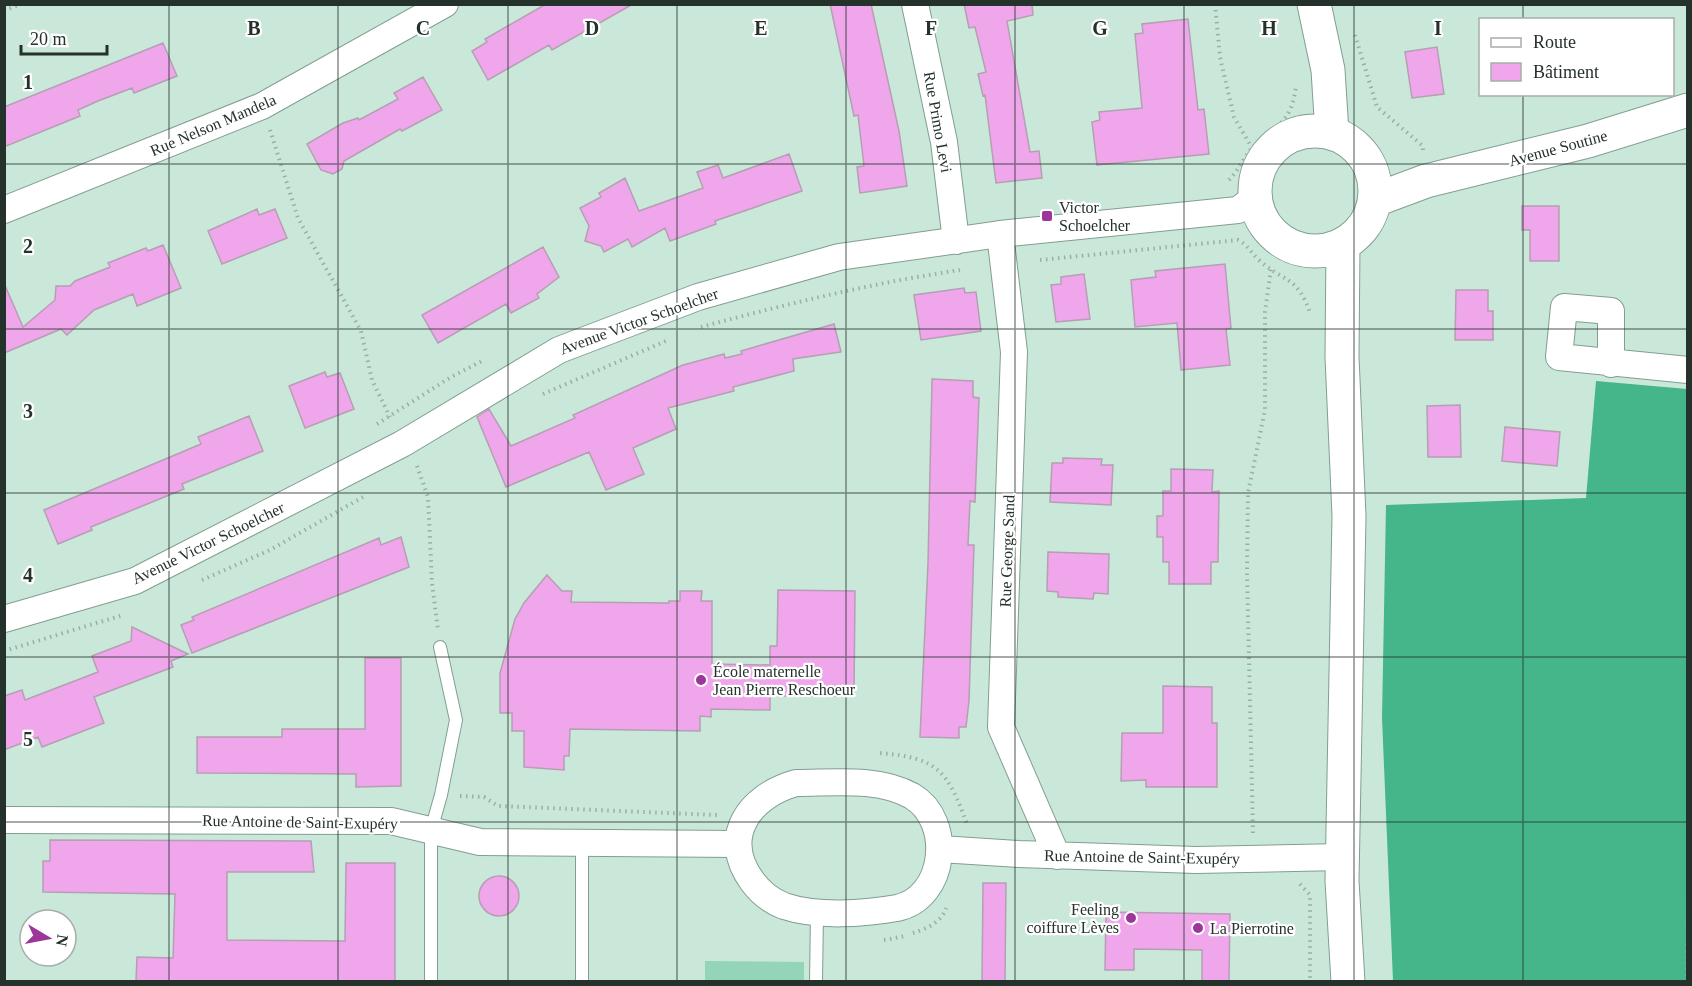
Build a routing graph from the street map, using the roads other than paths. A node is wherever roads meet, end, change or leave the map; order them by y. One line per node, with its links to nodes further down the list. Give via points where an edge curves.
1 (445, 4): 9 (street, Rue Nelson Mandela, via 262,106)
2 (915, 4): 11 (street, Rue Primo Levi, via 944,142)
3 (1314, 4): 5 (street)
4 (1688, 110): 6 (street, Avenue Soutine, via 1588,141)
5 (1344, 139): 6 (street); 7 (street, via 1312,130 1292,135 1276,145 1255,178); 8 (street, via 1372,172)
6 (1426, 181): 8 (street, Avenue Soutine)
7 (1254, 198): 10 (street, Avenue Victor Schoelcher, via 1238,210); 12 (street, via 1260,217 1286,245 1324,252)
8 (1375, 200): 12 (street, via 1358,234)
9 (4, 210)
10 (1000, 234): 11 (street, Avenue Victor Schoelcher); 22 (street, Rue George Sand, via 1014,352 1000,727)
11 (956, 241): 15 (street, Avenue Victor Schoelcher, via 840,257 698,297 559,350 402,444 135,580)
12 (1343, 245): 23 (street, via 1342,357 1349,516)
13 (1611, 364): 14 (street)
14 (1688, 370)
15 (4, 619)
16 (440, 647): 18 (lane, via 456,720)
17 (4, 820): 18 (street, Rue Antoine de Saint-Exupéry, via 391,821)
18 (431, 830): 20 (street, Rue Antoine de Saint-Exupéry, via 480,842); 25 (lane)
19 (738, 843): 20 (street, Rue Antoine de Saint-Exupéry); 21 (street, via 751,809 764,795 782,786 878,784 924,806 934,818); 24 (street, via 743,868 768,897 783,905)
20 (582, 844): 26 (lane)
21 (940, 849): 22 (street, Rue Antoine de Saint-Exupéry); 24 (street, via 931,881 901,907)
22 (1057, 856): 23 (street, Rue Antoine de Saint-Exupéry)
23 (1343, 869): 28 (street)
24 (817, 912): 27 (lane)
25 (431, 981)
26 (582, 981)
27 (816, 981)
28 (1348, 981)

